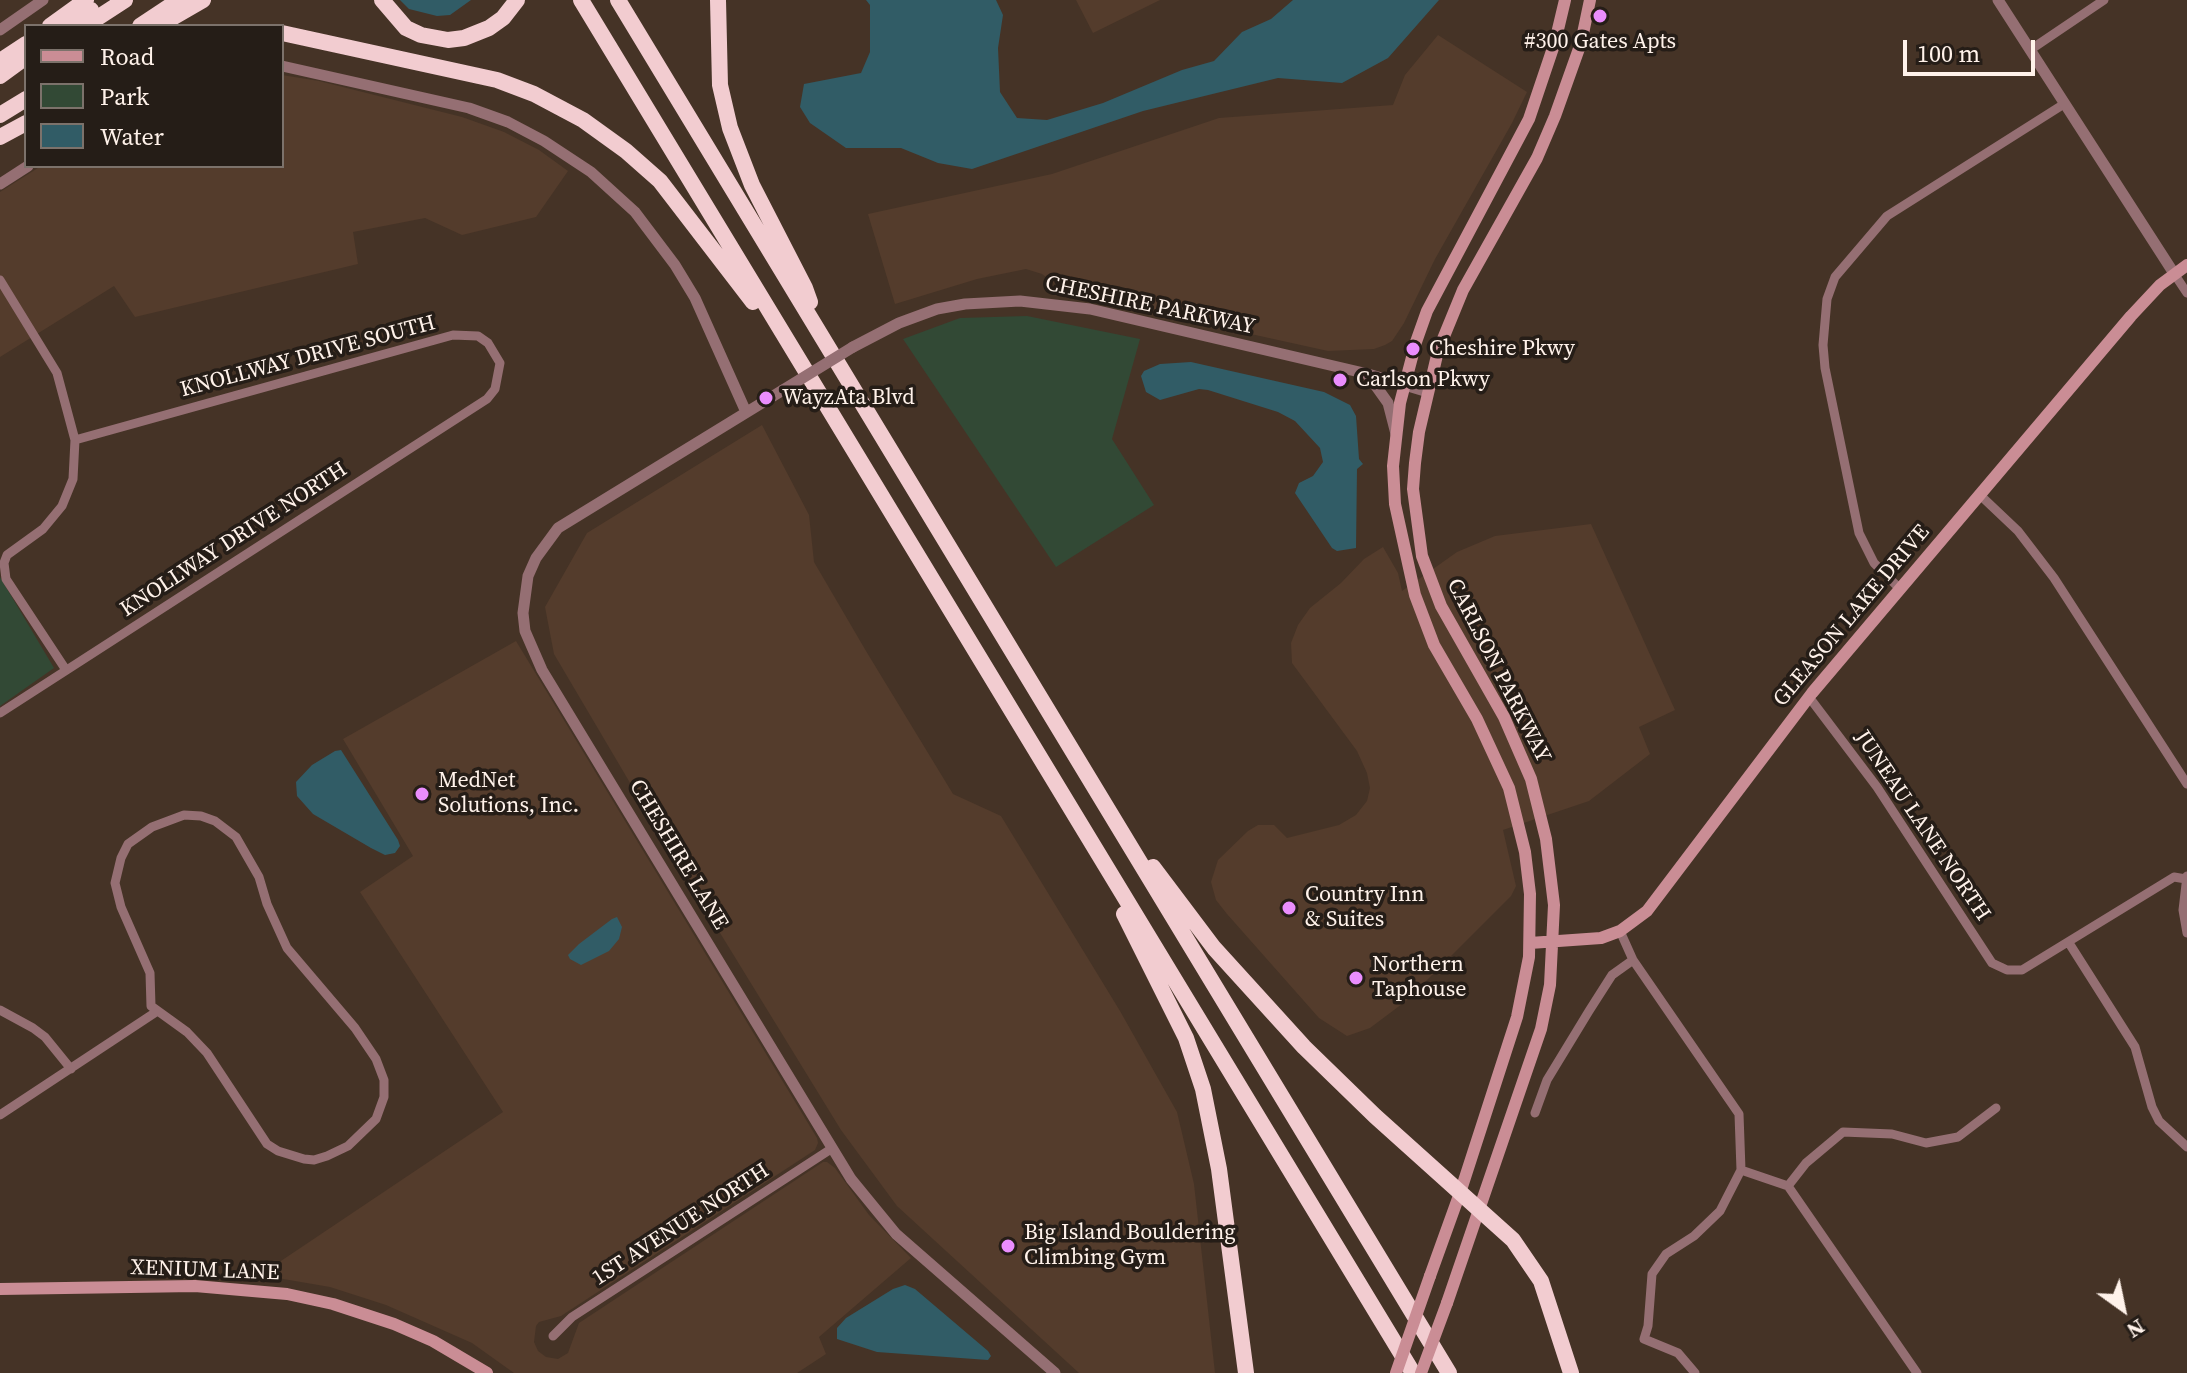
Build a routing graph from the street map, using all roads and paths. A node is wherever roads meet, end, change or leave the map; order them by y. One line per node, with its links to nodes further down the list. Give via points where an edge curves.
1 (43, 0): 21 (street)
2 (86, 0): 16 (highway)
3 (105, 0): 17 (highway)
4 (125, 0): 18 (highway)
5 (179, 0): 19 (highway)
6 (203, 0): 20 (highway)
7 (382, 0): 8 (highway, via 406,28 448,40 489,28)
8 (517, 0)
9 (581, 0): 42 (highway)
10 (618, 0): 41 (highway)
11 (718, 0): 41 (highway, via 720,85 730,128 752,185 805,288)
12 (1565, 0): 44 (main road, CARLSON PARKWAY, via 1529,119 1427,311)
13 (1590, 0): 46 (main road, CARLSON PARKWAY, via 1555,116 1463,290)
14 (1998, 0): 24 (street)
15 (2104, 0): 24 (street)
16 (53, 24)
17 (72, 24)
18 (88, 24)
19 (143, 24)
20 (161, 24)
21 (0, 30)
22 (284, 33): 42 (highway, via 497,80 583,120 660,181)
23 (24, 45): 26 (highway)
24 (2030, 50): 31 (street)
25 (24, 59): 29 (highway)
26 (0, 61)
27 (24, 65): 29 (highway)
28 (284, 66): 48 (street, via 469,108 508,122 591,172 635,212 675,265)
29 (0, 78)
30 (24, 102): 32 (highway)
31 (2064, 104): 38 (street); 52 (street, via 1887,216 1835,277 1827,299 1825,368 1859,533 1874,563)
32 (0, 116)
33 (24, 124): 34 (highway)
34 (0, 137)
35 (25, 168): 36 (street)
36 (0, 184)
37 (2187, 265): 38 (main road, GLEASON LAKE DRIVE)
38 (2175, 275): 40 (street); 51 (main road, GLEASON LAKE DRIVE, via 2131,316)
39 (0, 280): 50 (street, via 57,373)
40 (2187, 293)
41 (820, 334): 56 (highway)
42 (798, 361): 58 (highway)
43 (1368, 374): 44 (street, CHESHIRE PARKWAY); 45 (street, CHESHIRE PARKWAY, bridge, via 1090,309 1020,301 937,309 899,323); 49 (street, via 1388,403)
44 (1405, 385): 46 (street, CHESHIRE PARKWAY); 49 (main road, CARLSON PARKWAY)
45 (783, 390): 48 (street, CHESHIRE LANE)
46 (1428, 392): 62 (main road, CARLSON PARKWAY, via 1413,489 1422,556 1441,606 1504,717 1531,779 1549,856)
47 (487, 399): 50 (street, KNOLLWAY DRIVE SOUTH, via 500,374 496,353 478,336 453,335); 53 (street, KNOLLWAY DRIVE NORTH)
48 (746, 412): 73 (street, CHESHIRE LANE, via 558,528 528,576 523,613 542,670)
49 (1396, 435): 63 (main road, CARLSON PARKWAY, via 1395,504 1408,572 1434,645 1509,788 1526,863)
50 (75, 440): 53 (street, via 73,479 62,506 43,529 7,555 3,571)
51 (1980, 495): 52 (main road, GLEASON LAKE DRIVE); 57 (street, via 2018,531 2054,578)
52 (1900, 589): 54 (main road, GLEASON LAKE DRIVE)
53 (66, 670): 55 (street, KNOLLWAY DRIVE NORTH)
54 (1809, 697): 60 (main road, GLEASON LAKE DRIVE, via 1657,900); 64 (street, JUNEAU LANE NORTH, via 1877,787 1992,963 2022,970)
55 (0, 713)
56 (1090, 777): 76 (highway, via 1228,964 1345,1087); 86 (highway)
57 (2187, 784)
58 (1063, 799): 82 (highway, via 1163,991 1195,1065 1214,1141); 84 (highway)
59 (2186, 878): 61 (street); 64 (street, via 2174,877)
60 (1620, 931): 62 (main road, GLEASON LAKE DRIVE); 65 (street)
61 (2187, 933)
62 (1552, 942): 63 (main road, GLEASON LAKE DRIVE); 77 (main road, CARLSON PARKWAY, via 1541,1029)
63 (1530, 943): 76 (main road, CARLSON PARKWAY, via 1517,1017)
64 (2069, 943): 72 (street, via 2135,1047 2159,1121)
65 (1633, 960): 70 (street, via 1612,975 1547,1080); 74 (street, via 1739,1114)
66 (0, 1010): 68 (street, via 45,1037)
67 (156, 1012): 67 (street, via 207,1053 257,1132 278,1151 314,1160 327,1156 361,1136 381,1109 384,1080 376,1059 287,948 245,849 227,829 201,816 184,815 138,835 128,844 117,871 117,894 146,962); 68 (street)
68 (71, 1069): 71 (street)
69 (1996, 1108): 75 (street, via 1958,1137 1926,1143 1892,1134 1843,1132)
70 (1535, 1113)
71 (0, 1115)
72 (2187, 1147)
73 (831, 1149): 79 (street, 1ST AVENUE NORTH, via 572,1317); 81 (street, CHESHIRE LANE, via 896,1234)
74 (1741, 1170): 75 (street); 88 (street, via 1720,1211 1648,1270 1644,1339 1678,1353)
75 (1788, 1186): 89 (street)
76 (1461, 1190): 77 (highway); 83 (main road, CARLSON PARKWAY, bridge)
77 (1481, 1209): 85 (main road, CARLSON PARKWAY, bridge); 87 (highway, via 1513,1240 1541,1281)
78 (0, 1289): 80 (main road, XENIUM LANE, via 195,1286 287,1294 394,1324)
79 (553, 1336)
80 (487, 1373)
81 (1055, 1373)
82 (1246, 1373)
83 (1396, 1373)
84 (1413, 1373)
85 (1421, 1373)
86 (1449, 1373)
87 (1571, 1373)
88 (1695, 1373)
89 (1917, 1373)

